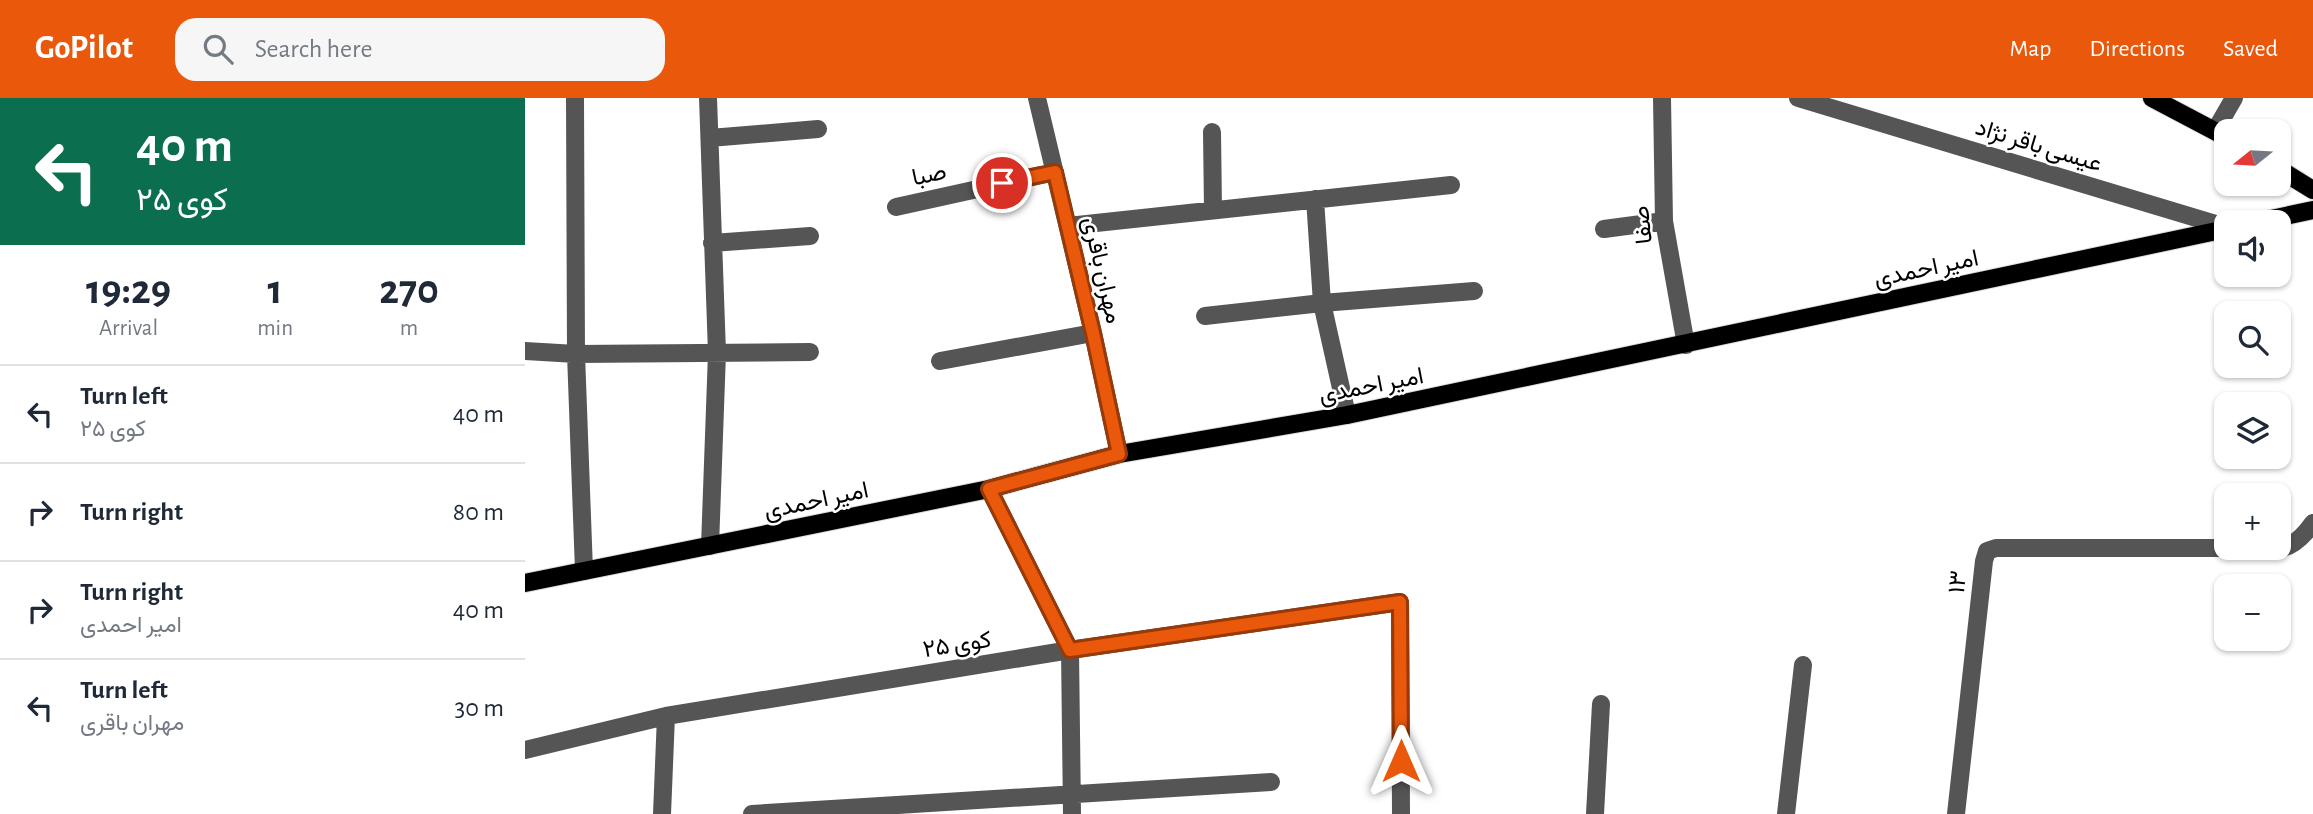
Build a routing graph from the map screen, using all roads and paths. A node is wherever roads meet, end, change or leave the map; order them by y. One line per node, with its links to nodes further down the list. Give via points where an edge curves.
1 (575, 98): 36 (street)
2 (708, 98): 12 (street)
3 (1037, 98): 13 (street, مهران باقری)
4 (1662, 98): 22 (street, صفا)
5 (1798, 98): 23 (street, عیسی باقر نژاد)
6 (2152, 98): 10 (main road)
7 (2234, 98): 8 (street)
8 (2226, 119)
9 (818, 129): 12 (street)
10 (2214, 131)
11 (1212, 132): 19 (street)
12 (710, 138): 28 (street)
13 (1055, 172): 18 (street, صبا); 24 (street, مهران باقری)
14 (2291, 176): 16 (main road)
15 (1451, 185): 17 (street)
16 (2313, 190)
17 (1315, 199): 19 (street); 30 (street)
18 (895, 207)
19 (1213, 210): 24 (street)
20 (2313, 210): 21 (main road)
21 (2291, 215)
22 (1664, 221): 25 (street); 33 (street, صفا)
23 (2214, 224)
24 (1068, 226): 32 (street, مهران باقری)
25 (1604, 229)
26 (2214, 231): 33 (main road, امیر احمدی)
27 (810, 236): 28 (street)
28 (712, 243): 37 (street)
29 (1474, 291): 30 (street)
30 (1322, 303): 31 (street); 39 (street)
31 (1205, 316)
32 (1093, 333): 38 (street); 40 (street, مهران باقری)
33 (1686, 345): 39 (main road, امیر احمدی)
34 (525, 351): 36 (street)
35 (810, 352): 37 (street)
36 (576, 354): 37 (street); 46 (street)
37 (717, 354): 44 (street)
38 (940, 361)
39 (1347, 415): 40 (main road, امیر احمدی)
40 (1119, 454): 41 (main road, امیر احمدی)
41 (989, 489): 44 (main road, امیر احمدی); 48 (street)
42 (2313, 523): 43 (street)
43 (2291, 544)
44 (710, 546): 46 (main road, امیر احمدی)
45 (2214, 548): 61 (street, ۱۳, via 1987,551)
46 (584, 571): 47 (main road, امیر احمدی)
47 (525, 583)
48 (1070, 650): 51 (street, کوی ۲۵); 54 (street); 58 (street, کوی ۲۵, via 1400,602)
49 (1804, 665): 60 (street)
50 (1601, 704): 59 (street)
51 (666, 716): 52 (street, کوی ۲۵); 55 (street)
52 (525, 750)
53 (1271, 782): 54 (street)
54 (1071, 795): 56 (street); 57 (street)
55 (661, 814)
56 (752, 814)
57 (1072, 814)
58 (1401, 814)
59 (1595, 814)
60 (1786, 814)
61 (1955, 814)

